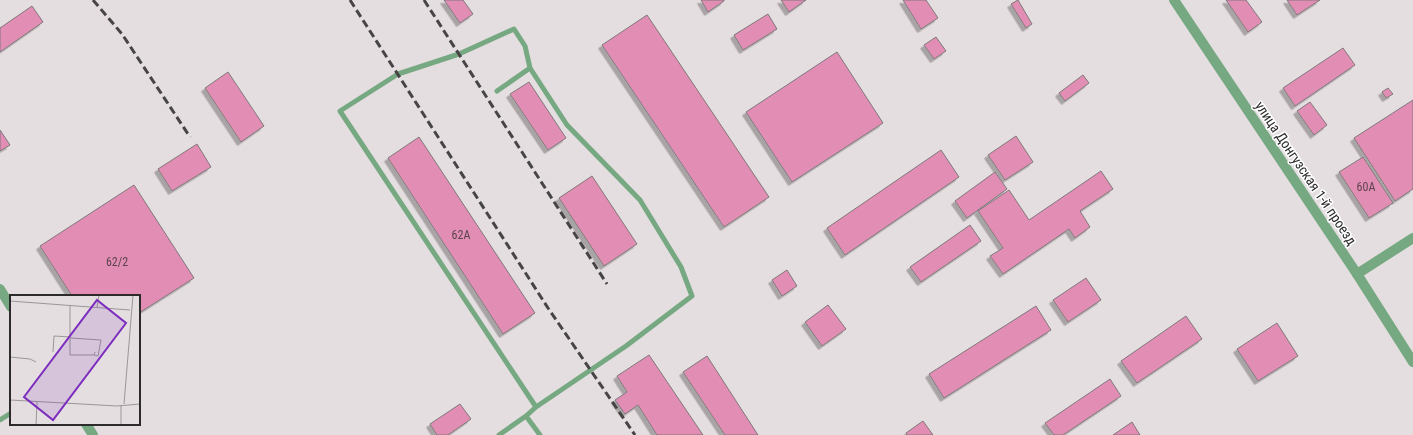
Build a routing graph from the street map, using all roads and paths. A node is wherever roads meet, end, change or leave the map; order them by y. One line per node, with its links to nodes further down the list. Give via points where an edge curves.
1 (1174, 0): 5 (street, улица Донгузская 1-й проезд)
2 (530, 68): 3 (lane); 9 (lane, via 567,125 640,200 681,268 692,296 626,346); 9 (lane, via 525,46 514,29 459,54 398,74 340,111)
3 (497, 91)
4 (1413, 238): 5 (street)
5 (1357, 274): 8 (street, улица Донгузская 1-й проезд)
6 (0, 289): 7 (street)
7 (10, 305)
8 (1413, 362)
9 (536, 407): 11 (lane)
10 (10, 414): 12 (lane)
11 (526, 416): 15 (lane); 16 (lane)
12 (0, 420)
13 (87, 425): 14 (street)
14 (93, 435)
15 (500, 435)
16 (540, 435)

